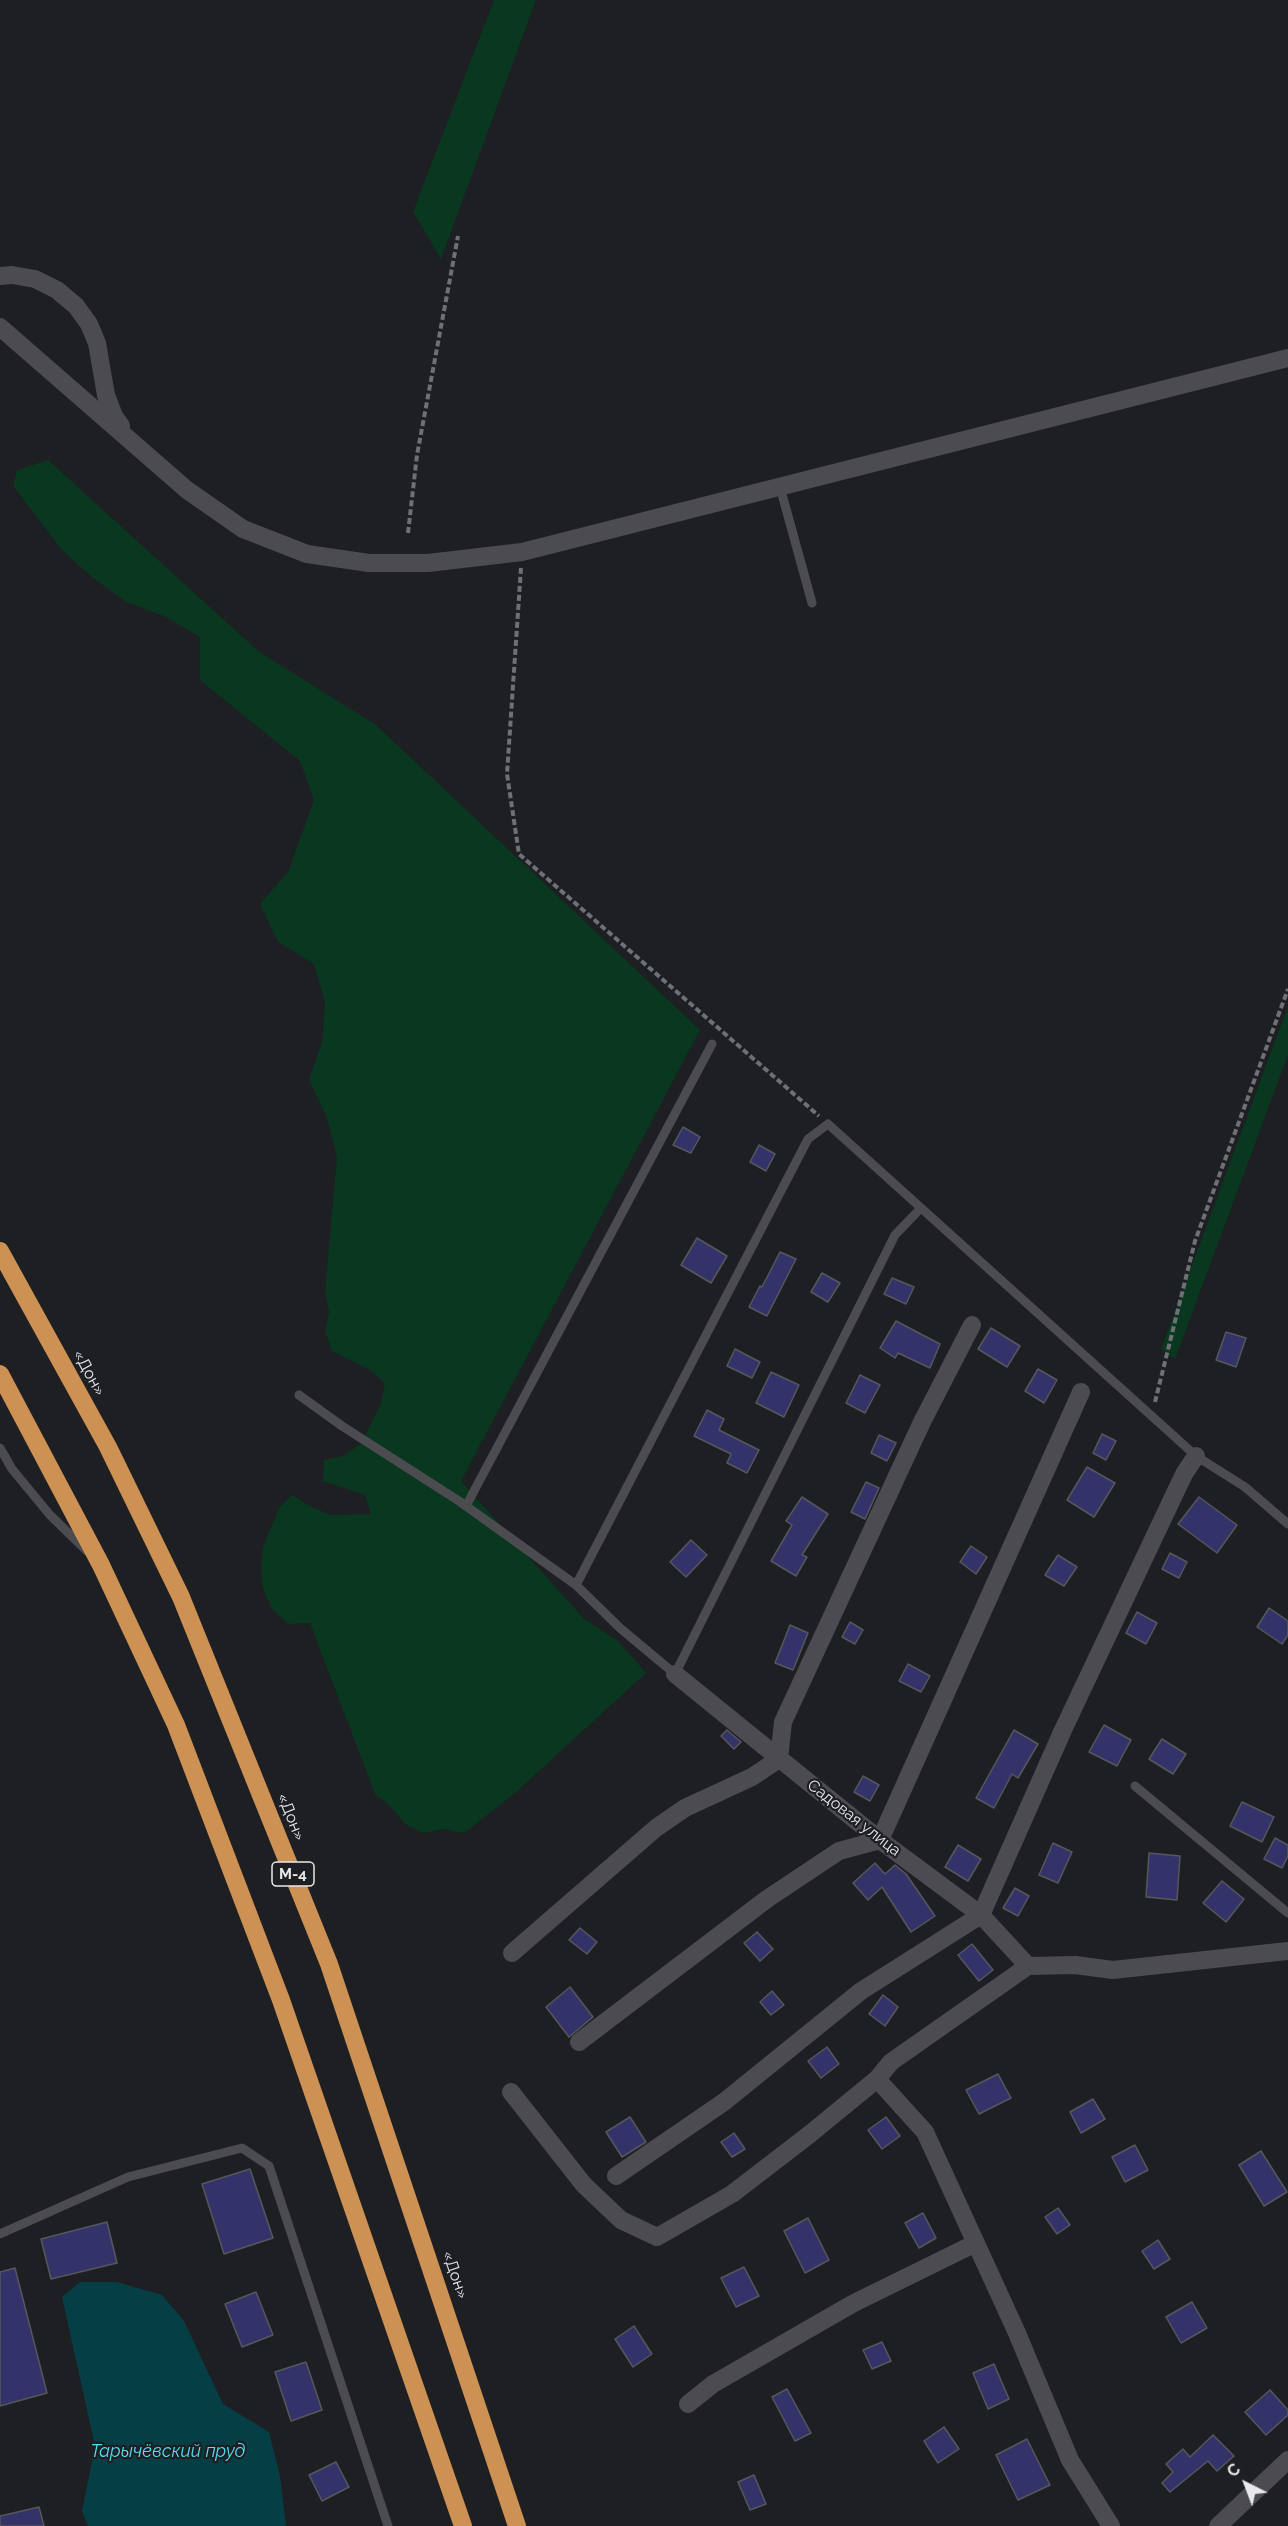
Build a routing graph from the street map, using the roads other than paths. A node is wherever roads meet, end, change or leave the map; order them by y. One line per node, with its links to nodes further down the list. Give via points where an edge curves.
1 (0, 276): 4 (street, via 35,279 76,306 97,343 114,416)
2 (0, 327): 4 (street)
3 (1288, 358): 5 (street)
4 (130, 440): 5 (street, via 187,490 243,529 308,554 369,563 428,563 522,552)
5 (780, 487): 6 (lane)
6 (812, 603)
7 (712, 1044): 16 (lane)
8 (921, 1208): 15 (lane); 19 (lane, via 828,1125 808,1139); 20 (lane, via 895,1235)
9 (0, 1251): 39 (highway, «Дон» / М-4, via 108,1447 181,1597 329,1964)
10 (972, 1325): 21 (street, via 922,1422 783,1722)
11 (0, 1374): 18 (highway)
12 (1081, 1392): 23 (street)
13 (299, 1395): 16 (lane)
14 (0, 1448): 18 (lane, via 50,1515)
15 (1196, 1456): 17 (lane, via 1245,1487); 25 (street, via 1063,1730)
16 (466, 1506): 19 (lane)
17 (1288, 1524)
18 (100, 1565): 38 (highway, via 176,1725 277,1989)
19 (576, 1585): 20 (lane)
20 (675, 1674): 21 (street, Садовая улица)
21 (779, 1760): 23 (street, Садовая улица); 27 (street, via 685,1808 656,1828)
22 (1135, 1786): 24 (lane)
23 (880, 1840): 25 (street, Садовая улица); 29 (street, via 839,1851 767,1899)
24 (1288, 1913)
25 (981, 1915): 28 (street, Садовая улица); 32 (street, via 861,1990 724,2102)
26 (1288, 1951): 28 (street, via 1113,1970 1075,1965)
27 (512, 1953)
28 (1028, 1966): 30 (street, via 891,2062)
29 (579, 2042)
30 (877, 2079): 31 (street, via 732,2194 657,2237 621,2220 584,2185); 34 (street, via 925,2132)
31 (511, 2092)
32 (616, 2176)
33 (0, 2234): 37 (lane, via 128,2177 242,2148 268,2166)
34 (976, 2243): 35 (street, via 854,2303 713,2384); 40 (street, via 1071,2460)
35 (688, 2404)
36 (1288, 2460): 41 (street)
37 (388, 2526)
38 (463, 2526)
39 (517, 2526)
40 (1111, 2526)
41 (1218, 2526)

